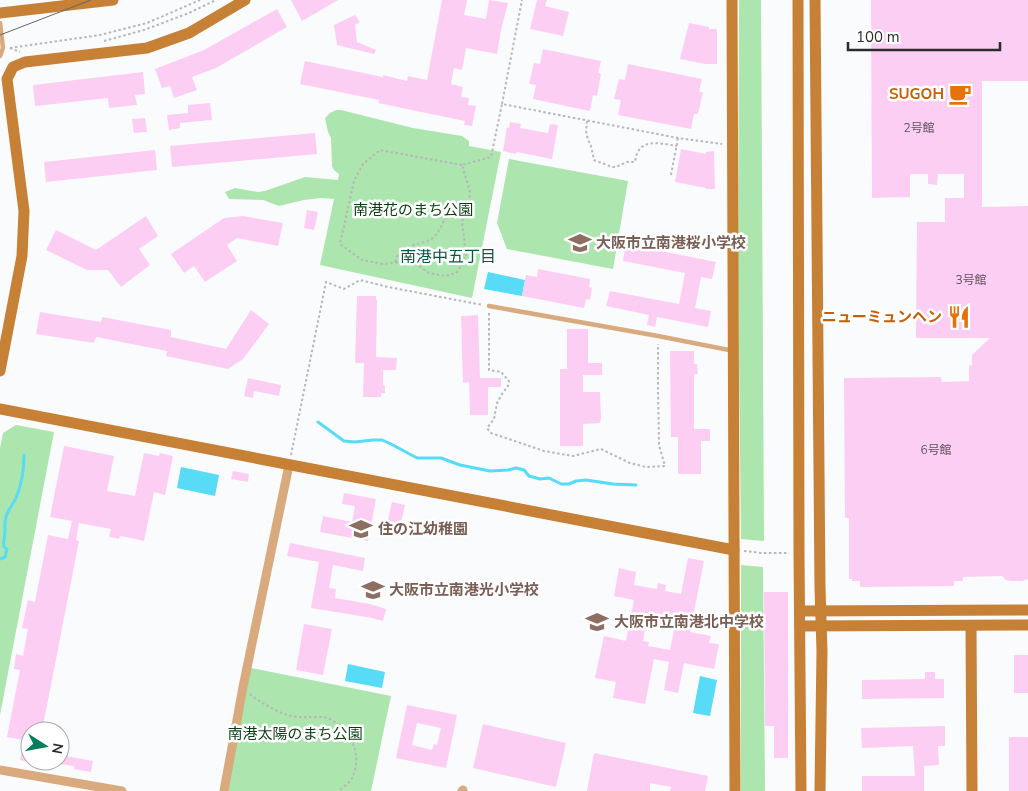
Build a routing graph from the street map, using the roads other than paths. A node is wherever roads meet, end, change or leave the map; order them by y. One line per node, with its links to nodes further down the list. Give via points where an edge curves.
1 (113, 0): 6 (street)
2 (245, 0): 11 (street, via 190,33 147,48 25,62 13,67 7,79 24,212 22,256)
3 (732, 0): 10 (street)
4 (798, 0): 16 (street)
5 (815, 0): 17 (street)
6 (0, 13)
7 (0, 23): 8 (lane, via 3,48)
8 (0, 56)
9 (489, 306): 10 (lane)
10 (734, 351): 14 (street)
11 (0, 370)
12 (0, 409): 13 (street)
13 (289, 465): 14 (street); 24 (street)
14 (734, 550): 25 (street)
15 (1028, 610): 17 (street)
16 (800, 611): 17 (street); 19 (street)
17 (821, 611): 20 (street)
18 (1028, 625): 21 (street)
19 (800, 626): 20 (street); 26 (street)
20 (821, 626): 21 (street); 27 (street)
21 (971, 626): 28 (street)
22 (0, 770): 23 (street)
23 (122, 791)
24 (224, 791)
25 (735, 791)
26 (800, 791)
27 (820, 791)
28 (972, 791)

